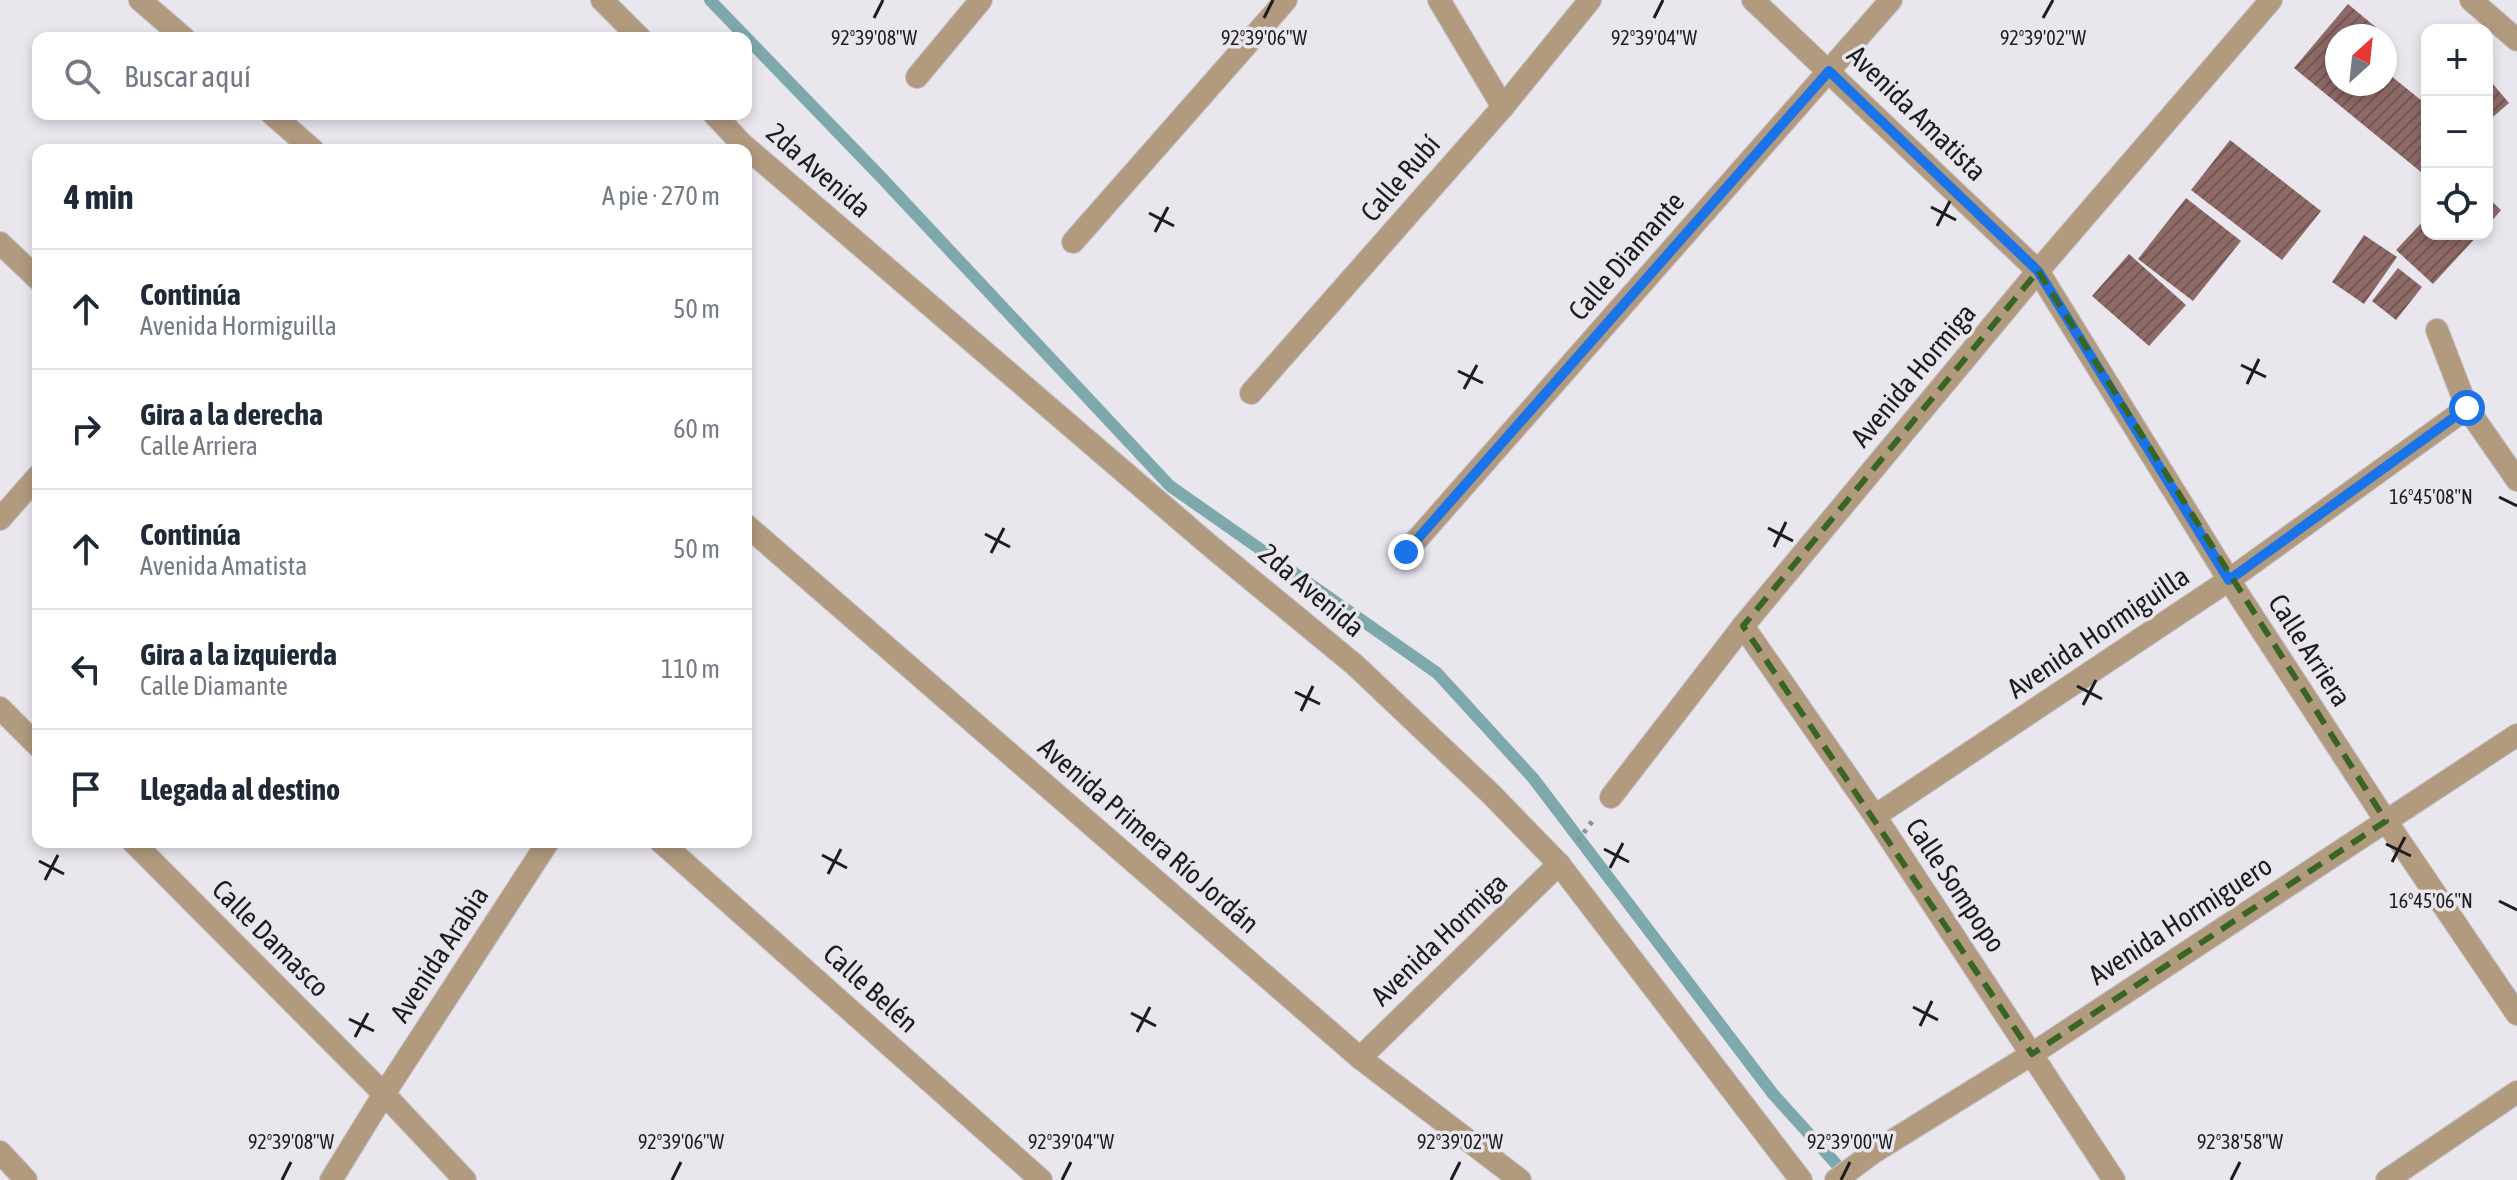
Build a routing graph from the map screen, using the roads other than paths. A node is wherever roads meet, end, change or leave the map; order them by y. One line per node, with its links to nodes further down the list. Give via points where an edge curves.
1 (140, 0): 11 (street)
2 (602, 0): 12 (street)
3 (981, 0): 15 (street)
4 (1286, 0): 22 (street)
5 (1439, 0): 16 (street)
6 (1590, 0): 16 (street, Calle Rubí)
7 (1753, 0): 14 (street, Avenida Amatista)
8 (1891, 0): 14 (street, Calle Diamante)
9 (2271, 0): 24 (street, Avenida Hormiga)
10 (2471, 0): 13 (street)
11 (177, 32)
12 (634, 32)
13 (2517, 40)
14 (1829, 71): 24 (street, Avenida Amatista); 33 (street, Calle Diamante)
15 (917, 77)
16 (1503, 107): 27 (street, Calle Rubí)
17 (279, 120): 19 (street)
18 (720, 120): 20 (street, 2da Avenida)
19 (306, 144)
20 (742, 144)
21 (752, 152): 45 (street, 2da Avenida, via 1355,665)
22 (1073, 242)
23 (0, 243): 25 (street)
24 (2038, 271): 34 (street, Calle Arriera); 35 (street, Avenida Hormiga)
25 (32, 273)
26 (2437, 330): 28 (street)
27 (1251, 393)
28 (2467, 408): 29 (street); 34 (street, Avenida Hormiguilla)
29 (2517, 480)
30 (32, 483): 31 (street)
31 (0, 519)
32 (752, 530): 48 (street, Avenida Primera Río Jordán)
33 (1406, 552)
34 (2229, 580): 40 (street, Avenida Hormiguilla); 41 (street, Calle Arriera)
35 (1743, 626): 39 (street, Avenida Hormiga); 40 (street, Calle Sompopo)
36 (0, 708): 38 (street)
37 (2517, 735): 41 (street, Avenida Hormiguero)
38 (32, 740)
39 (1611, 797)
40 (1875, 816): 47 (street, Calle Sompopo)
41 (2386, 821): 46 (street, Calle Arriera); 47 (street, Avenida Hormiguero)
42 (139, 848): 50 (street, Calle Damasco)
43 (544, 848): 50 (street, Avenida Arabia)
44 (668, 848): 55 (street, Calle Belén)
45 (1559, 864): 48 (street, Avenida Hormiga); 57 (street, 2da Avenida)
46 (2517, 1014)
47 (2032, 1054): 58 (street, Avenida Hormiguero); 59 (street, Calle Sompopo)
48 (1360, 1058): 56 (street, Avenida Primera Río Jordán)
49 (2517, 1092): 60 (street)
50 (384, 1094): 53 (street, Avenida Arabia); 54 (street, Calle Damasco)
51 (0, 1152): 52 (street)
52 (26, 1180)
53 (331, 1180)
54 (465, 1180)
55 (1041, 1180)
56 (1520, 1180)
57 (1801, 1180)
58 (1836, 1180)
59 (2114, 1180)
60 (2387, 1180)

